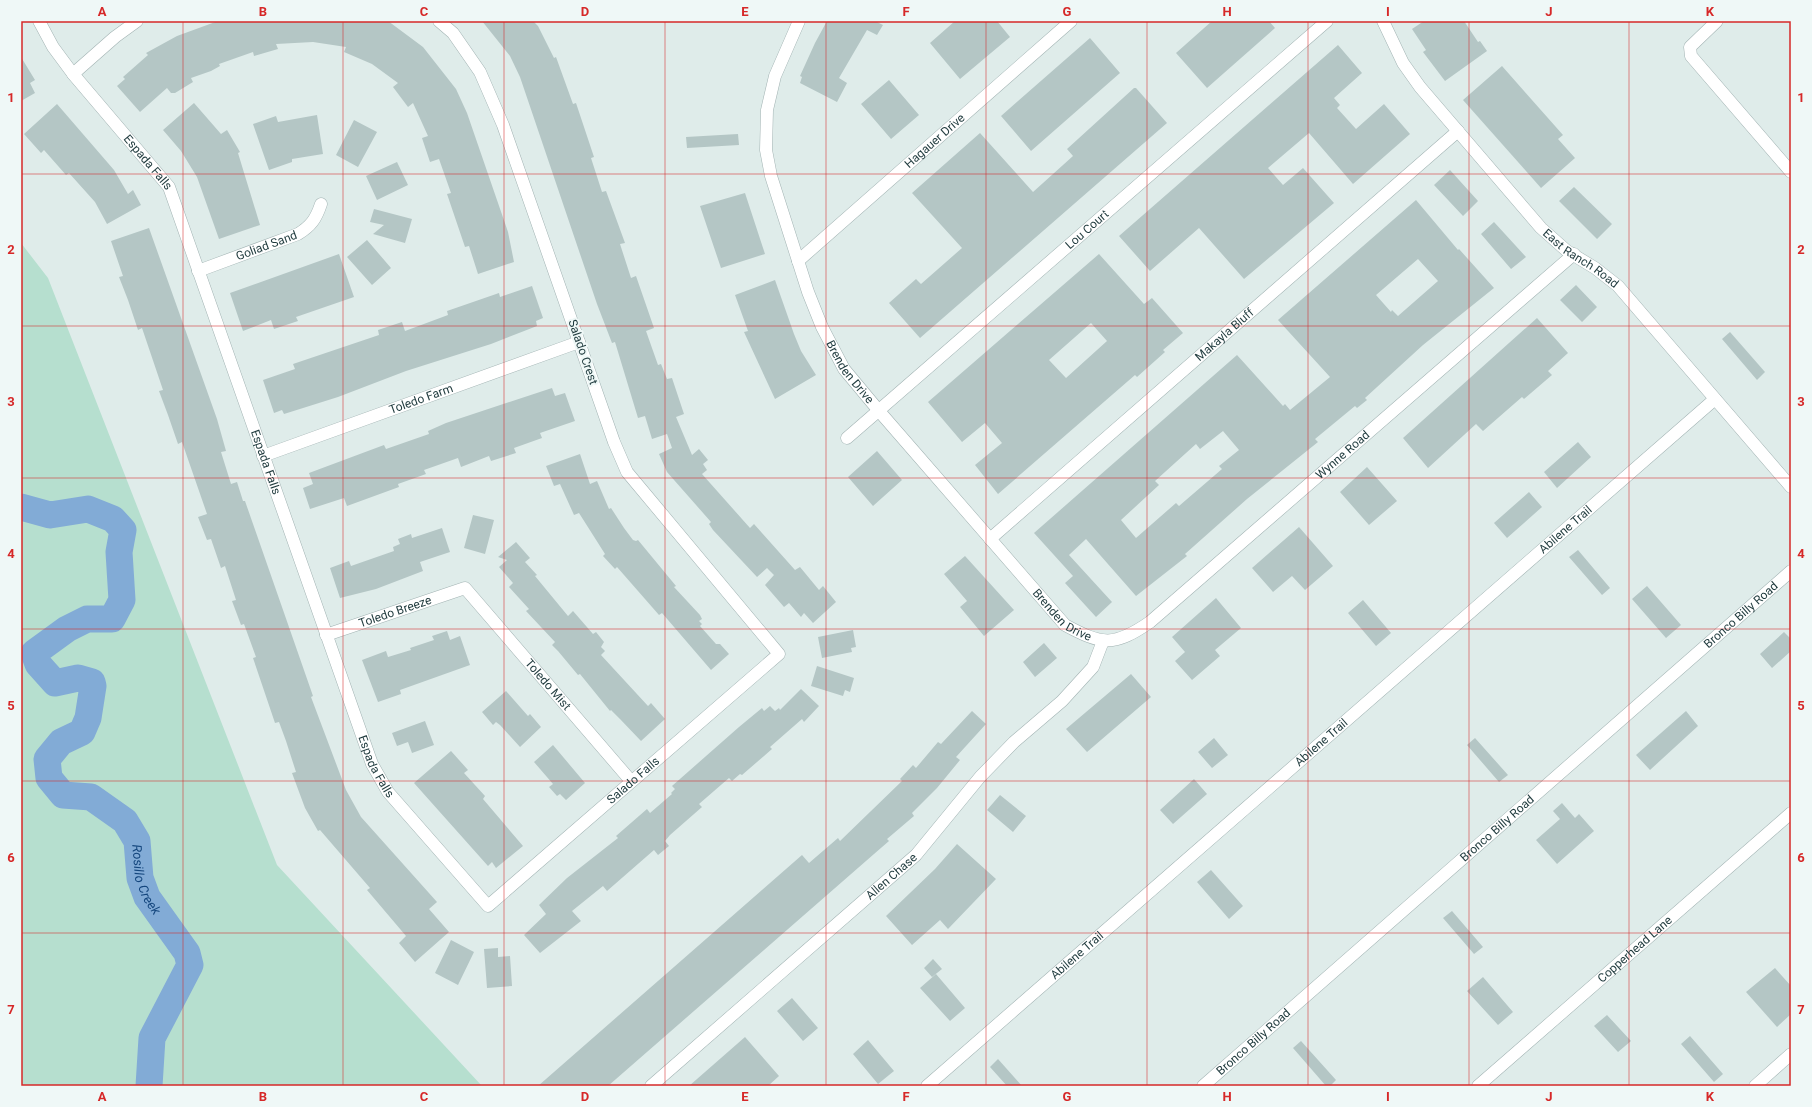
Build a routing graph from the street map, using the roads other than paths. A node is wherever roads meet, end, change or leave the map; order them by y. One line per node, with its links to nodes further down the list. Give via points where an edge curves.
1 (39, 21): 9 (street, Espada Falls, via 53,47)
2 (136, 21): 9 (street)
3 (439, 21): 16 (street, Salado Crest, via 453,34 480,72 503,125)
4 (799, 21): 14 (street, Brenden Drive, via 775,76 767,110 766,150 771,176)
5 (1071, 21): 14 (street, Hagauer Drive)
6 (1327, 21): 18 (street, Lou Court)
7 (1383, 21): 10 (street, East Ranch Road, via 1403,63)
8 (1717, 21): 11 (street, via 1690,47 1691,56)
9 (73, 74): 15 (street, Espada Falls, via 169,187)
10 (1458, 131): 13 (street, East Ranch Road, via 1541,228); 22 (street, Makayla Bluff)
11 (1791, 172)
12 (321, 204): 15 (street, Goliad Sand, via 310,226 298,234)
13 (1574, 254): 17 (street, East Ranch Road, via 1618,286); 26 (street, Wynne Road, via 1150,622 1131,636)
14 (798, 261): 18 (street, Brenden Drive, via 822,328 844,369)
15 (198, 271): 20 (street, Espada Falls)
16 (579, 342): 20 (street, Toledo Farm); 27 (street, Salado Crest, via 627,472)
17 (1715, 399): 21 (street, East Ranch Road); 33 (street, Abilene Trail)
18 (879, 411): 19 (street, Lou Court); 22 (street, Brenden Drive)
19 (847, 438)
20 (263, 456): 25 (street, Espada Falls)
21 (1791, 487)
22 (990, 539): 26 (street, Brenden Drive, via 1065,625 1083,635)
23 (1791, 572): 34 (street, Bronco Billy Road)
24 (464, 588): 25 (street, Toledo Breeze); 28 (street, Toledo Mist)
25 (326, 635): 30 (street, Espada Falls, via 372,764 388,792)
26 (1103, 641): 32 (street, Allen Chase, via 1093,667 1062,701 1014,742 980,777 916,855)
27 (779, 654): 28 (street, Salado Falls)
28 (631, 781): 30 (street, Salado Falls)
29 (1791, 813): 35 (street, Copperhead Lane)
30 (488, 906)
31 (1791, 1054): 36 (street)
32 (651, 1086)
33 (927, 1086)
34 (1203, 1086)
35 (1478, 1086)
36 (1755, 1086)

